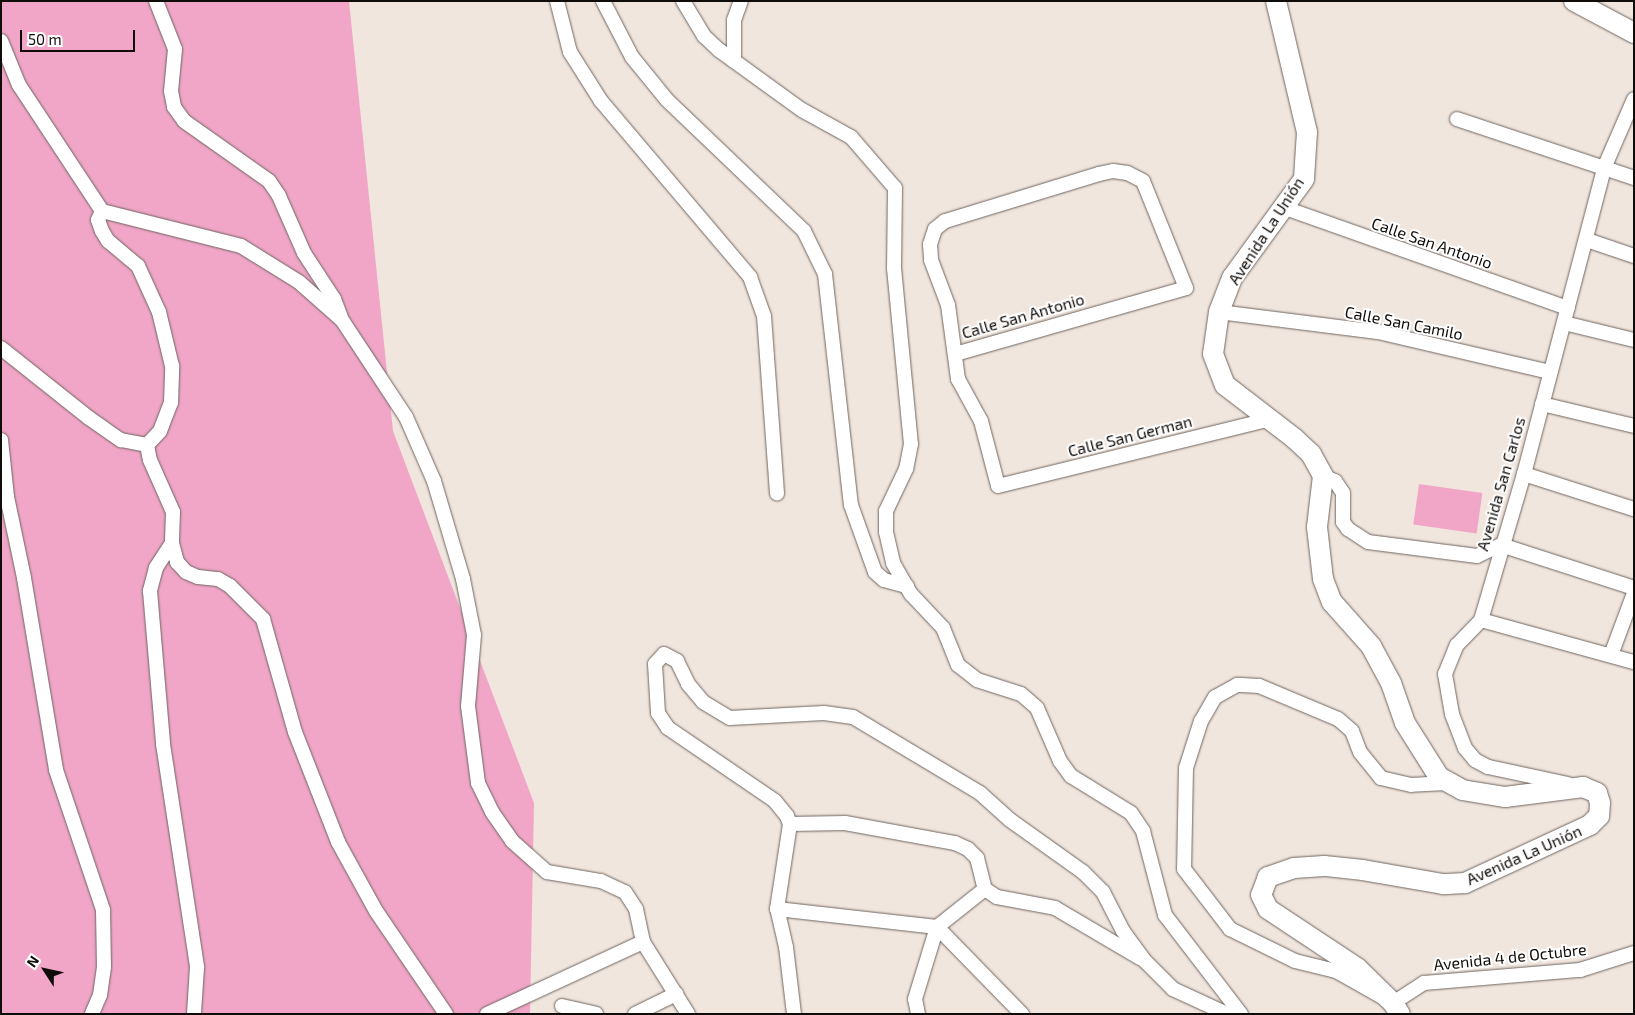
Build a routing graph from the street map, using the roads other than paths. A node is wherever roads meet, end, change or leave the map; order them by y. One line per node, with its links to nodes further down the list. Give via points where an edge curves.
1 (156, 1): 21 (street, via 175,49 171,91 174,107 184,121 269,181 304,253 334,299)
2 (557, 1): 34 (street, via 570,52 601,101 750,277 764,316)
3 (603, 1): 38 (street, via 632,58 667,100 804,231 825,274 851,505 875,572 884,580)
4 (683, 1): 10 (street, via 704,36)
5 (740, 1): 10 (street, via 734,20)
6 (1276, 1): 15 (main road, Avenida La Unión, via 1307,132 1304,180)
7 (1574, 1): 8 (main road)
8 (1634, 34)
9 (1, 41): 16 (street, via 19,86)
10 (734, 61): 38 (street, via 802,110 851,137 895,188 894,268 911,444 906,469 886,511 886,532 893,563)
11 (1634, 99): 13 (street, Avenida San Carlos)
12 (1456, 119): 13 (street)
13 (1604, 168): 14 (street); 17 (street, Avenida San Carlos)
14 (1634, 178)
15 (1285, 208): 19 (street, Calle San Antonio); 20 (main road, Avenida La Unión, via 1268,225 1232,278)
16 (102, 210): 21 (street, via 241,246 299,282); 31 (street, via 98,220 105,236 138,266 156,304 172,366 171,403 160,431)
17 (1587, 240): 18 (street); 19 (street, Avenida San Carlos)
18 (1634, 256)
19 (1568, 308): 22 (street, Avenida San Carlos)
20 (1219, 312): 26 (street, Calle San Camilo, via 1378,332); 28 (main road, Avenida La Unión, via 1213,354 1225,385)
21 (342, 320): 50 (street, via 406,417 434,481 463,579 474,635 468,706 478,784 512,841 546,872 601,882 625,892 636,909)
22 (1564, 323): 23 (street); 26 (street, Avenida San Carlos)
23 (1634, 340)
24 (1, 348): 31 (street, via 121,440)
25 (955, 354): 25 (street, Calle San Antonio, via 948,306 931,260 930,244 935,229 945,221 1099,174 1113,171 1143,181 1186,288); 28 (street, Calle San German, via 958,379 982,421 998,486)
26 (1550, 372): 27 (street, Avenida San Carlos)
27 (1542, 404): 29 (street); 32 (street, Avenida San Carlos)
28 (1270, 420): 33 (main road, Avenida La Unión, via 1311,454)
29 (1634, 426)
30 (1, 440): 56 (street, via 7,497 56,770 103,910 104,967 100,995)
31 (147, 444): 36 (street, via 150,460 173,512)
32 (1524, 474): 35 (street); 37 (street, Avenida San Carlos)
33 (1323, 476): 37 (street, via 1334,481 1343,493 1343,522 1368,542 1477,556); 44 (main road, via 1317,527 1323,579 1332,602 1371,646 1391,683 1410,732)
34 (777, 494)
35 (1634, 509)
36 (172, 543): 57 (street, via 156,568 150,591 163,744 197,967); 58 (street, via 177,562 186,572 218,579 230,586 263,619 295,732 338,842 376,911)
37 (1501, 545): 39 (street); 41 (street, Avenida San Carlos)
38 (907, 586): 67 (street, via 943,628 955,659 967,673 977,680 1022,694 1037,708 1060,761 1071,776 1131,813 1143,831 1165,915)
39 (1634, 588)
40 (1634, 593): 42 (street)
41 (1481, 620): 42 (street); 45 (street, Avenida San Carlos, via 1457,645 1444,674 1452,714 1466,748 1475,760 1488,767)
42 (1611, 655): 43 (street)
43 (1634, 662)
44 (1447, 783): 45 (main road, via 1462,790 1505,797); 55 (street, via 1411,785 1381,778 1360,752 1352,731 1338,719 1258,686 1237,685 1215,697 1201,721 1186,768 1184,868 1230,929 1295,960 1336,971)
45 (1583, 787): 55 (main road, Avenida La Unión, via 1599,796 1600,809 1593,823 1465,883 1443,884 1324,866 1294,868 1268,877 1261,895 1268,909 1357,968)
46 (790, 824): 47 (street, via 845,823 956,844 968,848 977,858); 48 (street); 52 (street, via 775,801 668,728 658,713 655,664 659,657 671,656 677,661 688,684 703,702 730,718 824,713 853,716 980,792 1017,825 1083,872 1103,892 1123,931)
47 (985, 888): 49 (street); 52 (street, via 997,897 1055,908)
48 (777, 909): 49 (street); 63 (street, via 786,947)
49 (937, 927): 64 (street, via 914,999); 65 (street)
50 (643, 942): 53 (street); 59 (street)
51 (1634, 953): 55 (street, Avenida 4 de Octubre, via 1580,970 1424,983)
52 (1145, 961): 66 (street, via 1173,989)
53 (676, 994): 61 (street); 62 (street)
54 (562, 1006): 60 (street)
55 (1397, 1008)
56 (92, 1014)
57 (194, 1014)
58 (446, 1014)
59 (487, 1014)
60 (596, 1014)
61 (635, 1014)
62 (688, 1014)
63 (794, 1014)
64 (918, 1014)
65 (1022, 1014)
66 (1227, 1014)
67 (1241, 1014)

